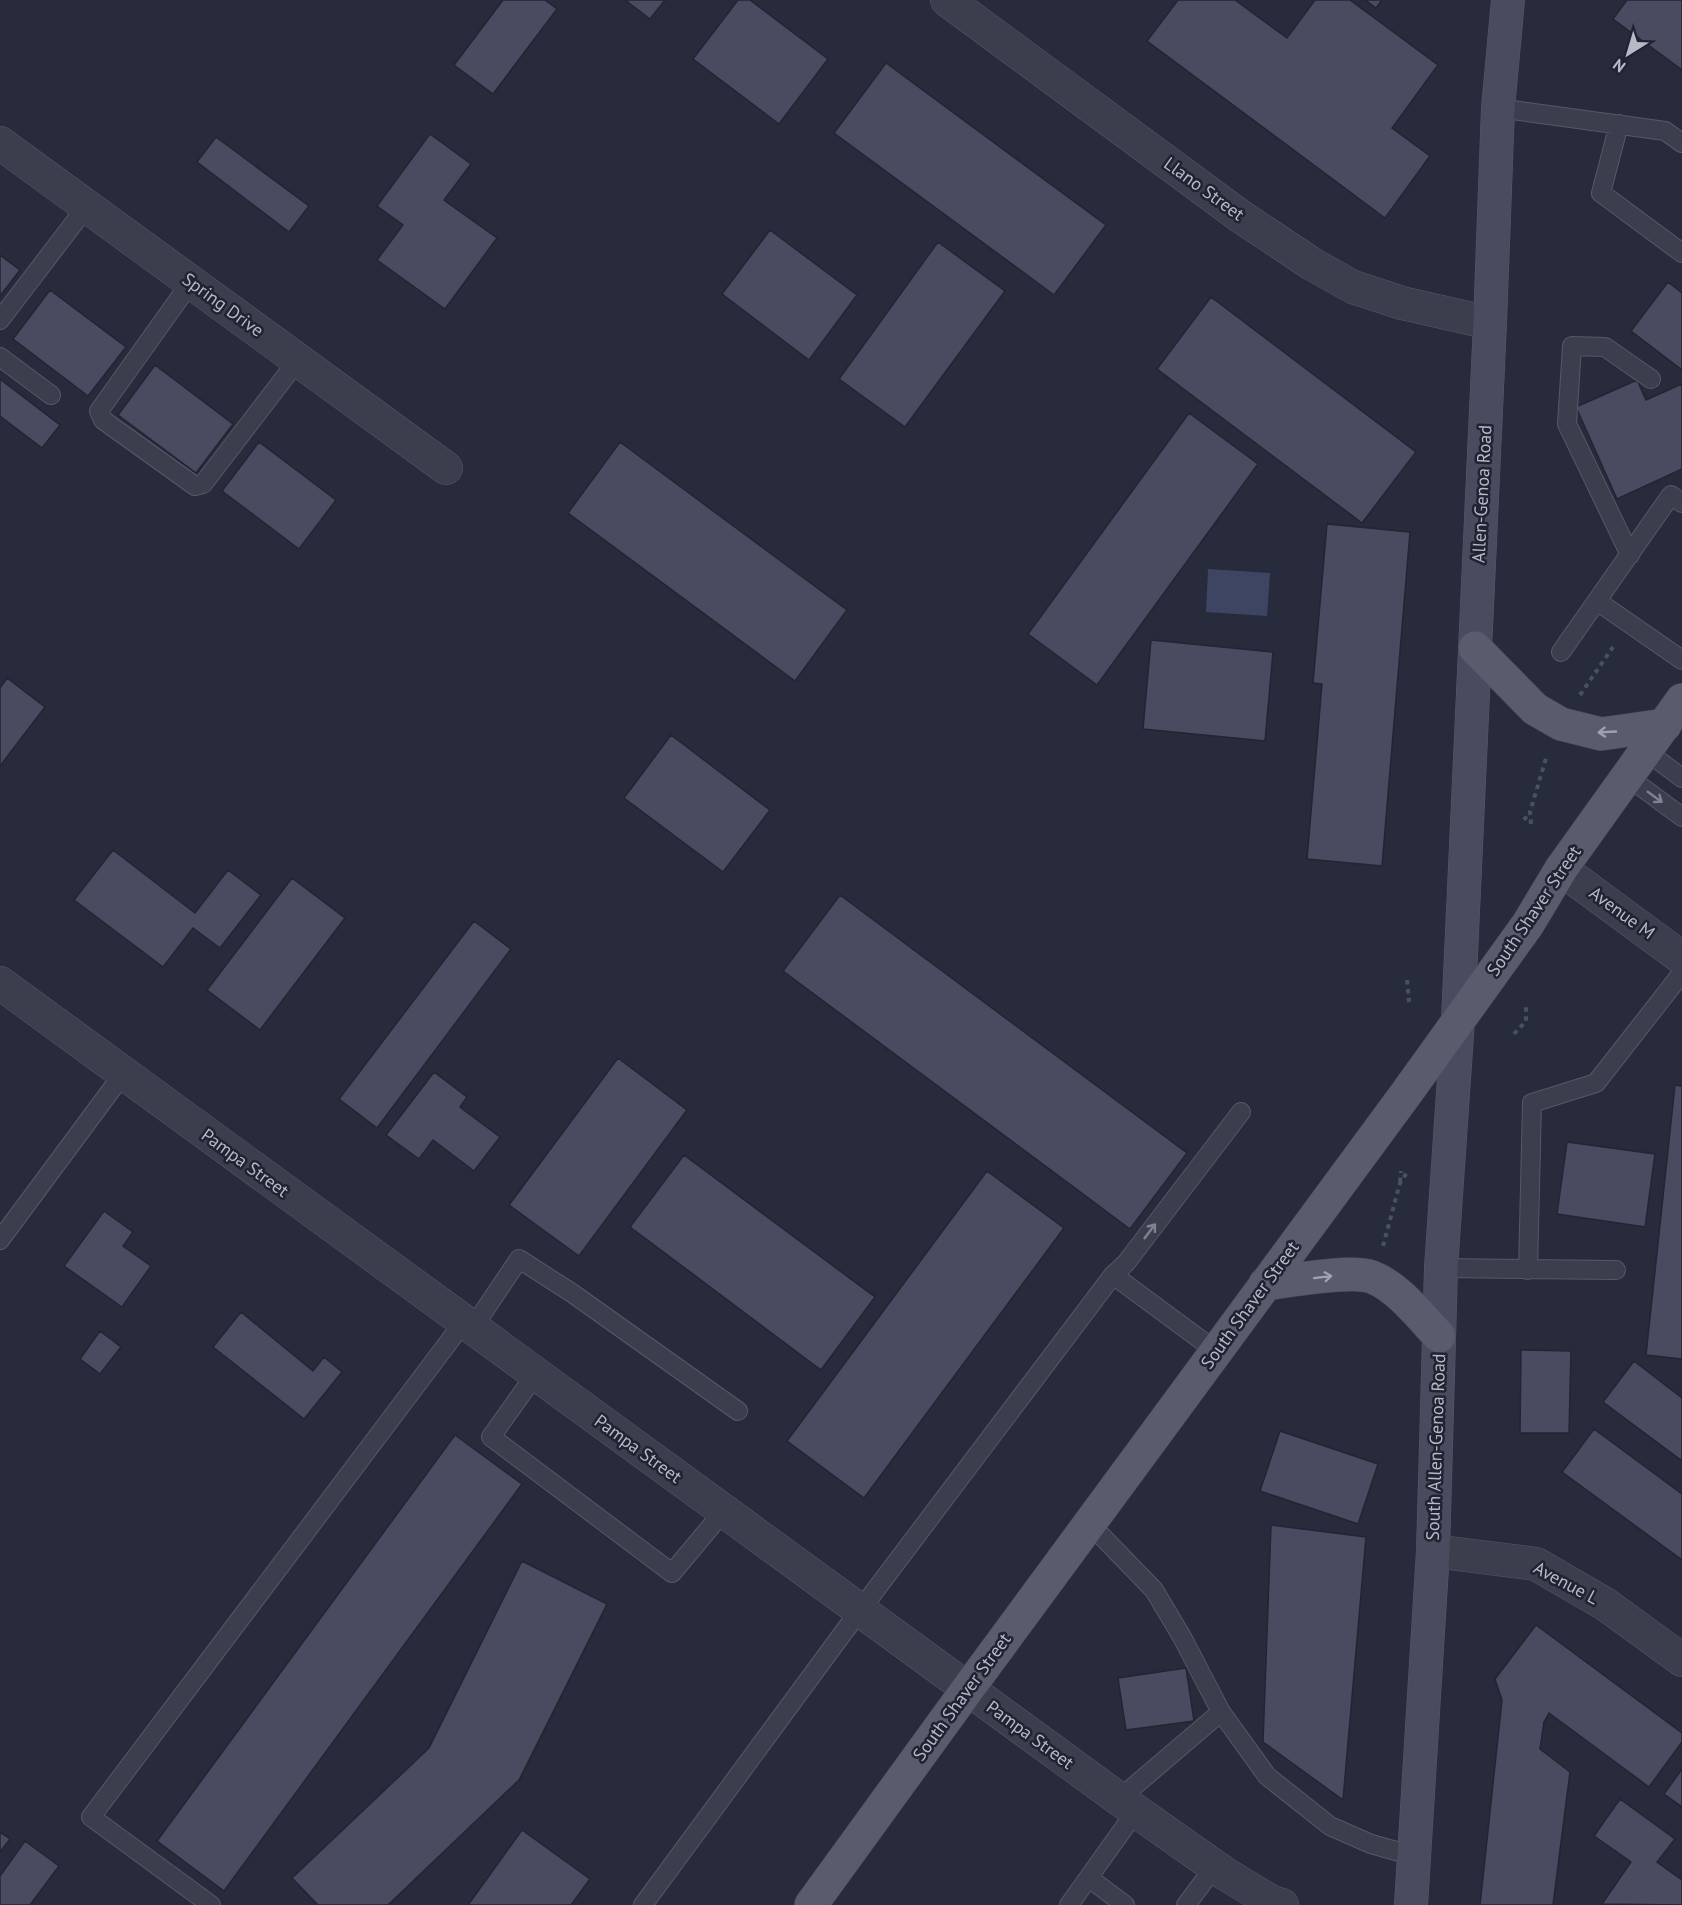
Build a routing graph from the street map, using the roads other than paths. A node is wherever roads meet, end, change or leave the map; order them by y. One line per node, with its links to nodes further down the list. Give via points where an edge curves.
1 (947, 0): 11 (street, Llano Street, via 1240,216 1312,264 1353,287 1402,303)
2 (1508, 0): 3 (main road, Allen-Genoa Road)
3 (1497, 108): 4 (lane); 11 (main road, Allen-Genoa Road)
4 (1618, 124): 6 (lane, via 1665,132); 8 (lane, via 1601,193)
5 (0, 142): 7 (street, Spring Drive)
6 (1682, 143)
7 (87, 206): 9 (street, Spring Drive); 10 (lane)
8 (1682, 253)
9 (191, 282): 13 (street, Spring Drive); 13 (lane, via 99,411 103,420 199,486)
10 (0, 320)
11 (1490, 323): 20 (main road, Allen-Genoa Road)
12 (0, 357): 15 (lane)
13 (298, 360): 16 (street, Spring Drive)
14 (1651, 379): 18 (lane, via 1605,347 1572,346 1567,424)
15 (51, 395)
16 (446, 468)
17 (1682, 503): 18 (lane, via 1671,495)
18 (1630, 555): 19 (lane)
19 (1597, 601): 21 (lane); 22 (lane)
20 (1475, 648): 23 (main road, one-way to 20, via 1601,734 1561,724 1535,709); 31 (main road, Allen-Genoa Road)
21 (1561, 652)
22 (1682, 660)
23 (1673, 712): 24 (main road, South Shaver Street)
24 (1637, 764): 25 (lane); 26 (lane, one-way to 26); 27 (main road, South Shaver Street)
25 (1682, 777)
26 (1682, 817)
27 (1561, 869): 28 (street, Avenue M); 32 (main road, South Shaver Street, via 1528,924)
28 (1682, 957)
29 (1682, 973): 37 (lane, via 1596,1083 1532,1103)
30 (0, 984): 33 (street, Pampa Street)
31 (1459, 988): 32 (main road, South Allen-Genoa Road)
32 (1458, 1020): 36 (main road, South Allen-Genoa Road); 40 (main road, South Shaver Street)
33 (123, 1074): 35 (lane); 41 (street, Pampa Street)
34 (1241, 1112): 39 (lane, one-way to 34)
35 (0, 1240)
36 (1441, 1268): 37 (lane); 42 (main road, South Allen-Genoa Road)
37 (1528, 1270): 38 (lane)
38 (1616, 1270)
39 (1113, 1275): 43 (lane); 49 (lane)
40 (1265, 1284): 42 (main road, one-way to 42, via 1343,1274 1371,1277 1399,1294); 43 (main road, South Shaver Street)
41 (468, 1326): 44 (street, Pampa Street); 45 (lane, via 519,1259); 57 (lane, via 91,1817)
42 (1439, 1336): 48 (main road, South Allen-Genoa Road)
43 (1216, 1351): 47 (main road, South Shaver Street)
44 (535, 1375): 46 (street, Pampa Street); 46 (lane, via 491,1437 672,1573)
45 (738, 1411)
46 (723, 1512): 49 (street, Pampa Street)
47 (1089, 1523): 51 (main road, South Shaver Street); 52 (lane, via 1154,1590)
48 (1433, 1551): 50 (street, Avenue L, via 1536,1564 1605,1604); 54 (main road, South Allen-Genoa Road)
49 (859, 1611): 51 (street, Pampa Street); 58 (lane)
50 (1682, 1660)
51 (967, 1690): 53 (street, Pampa Street); 59 (main road, South Shaver Street)
52 (1221, 1712): 53 (lane); 54 (lane, via 1267,1776 1330,1826 1371,1844)
53 (1127, 1805): 55 (street, Pampa Street); 56 (lane)
54 (1414, 1856): 64 (main road, South Allen-Genoa Road)
55 (1215, 1866): 62 (lane); 63 (street, Pampa Street)
56 (1089, 1878): 60 (lane); 61 (lane)
57 (211, 1905)
58 (643, 1905)
59 (811, 1905)
60 (1069, 1905)
61 (1125, 1905)
62 (1186, 1905)
63 (1282, 1905)
64 (1411, 1905)

